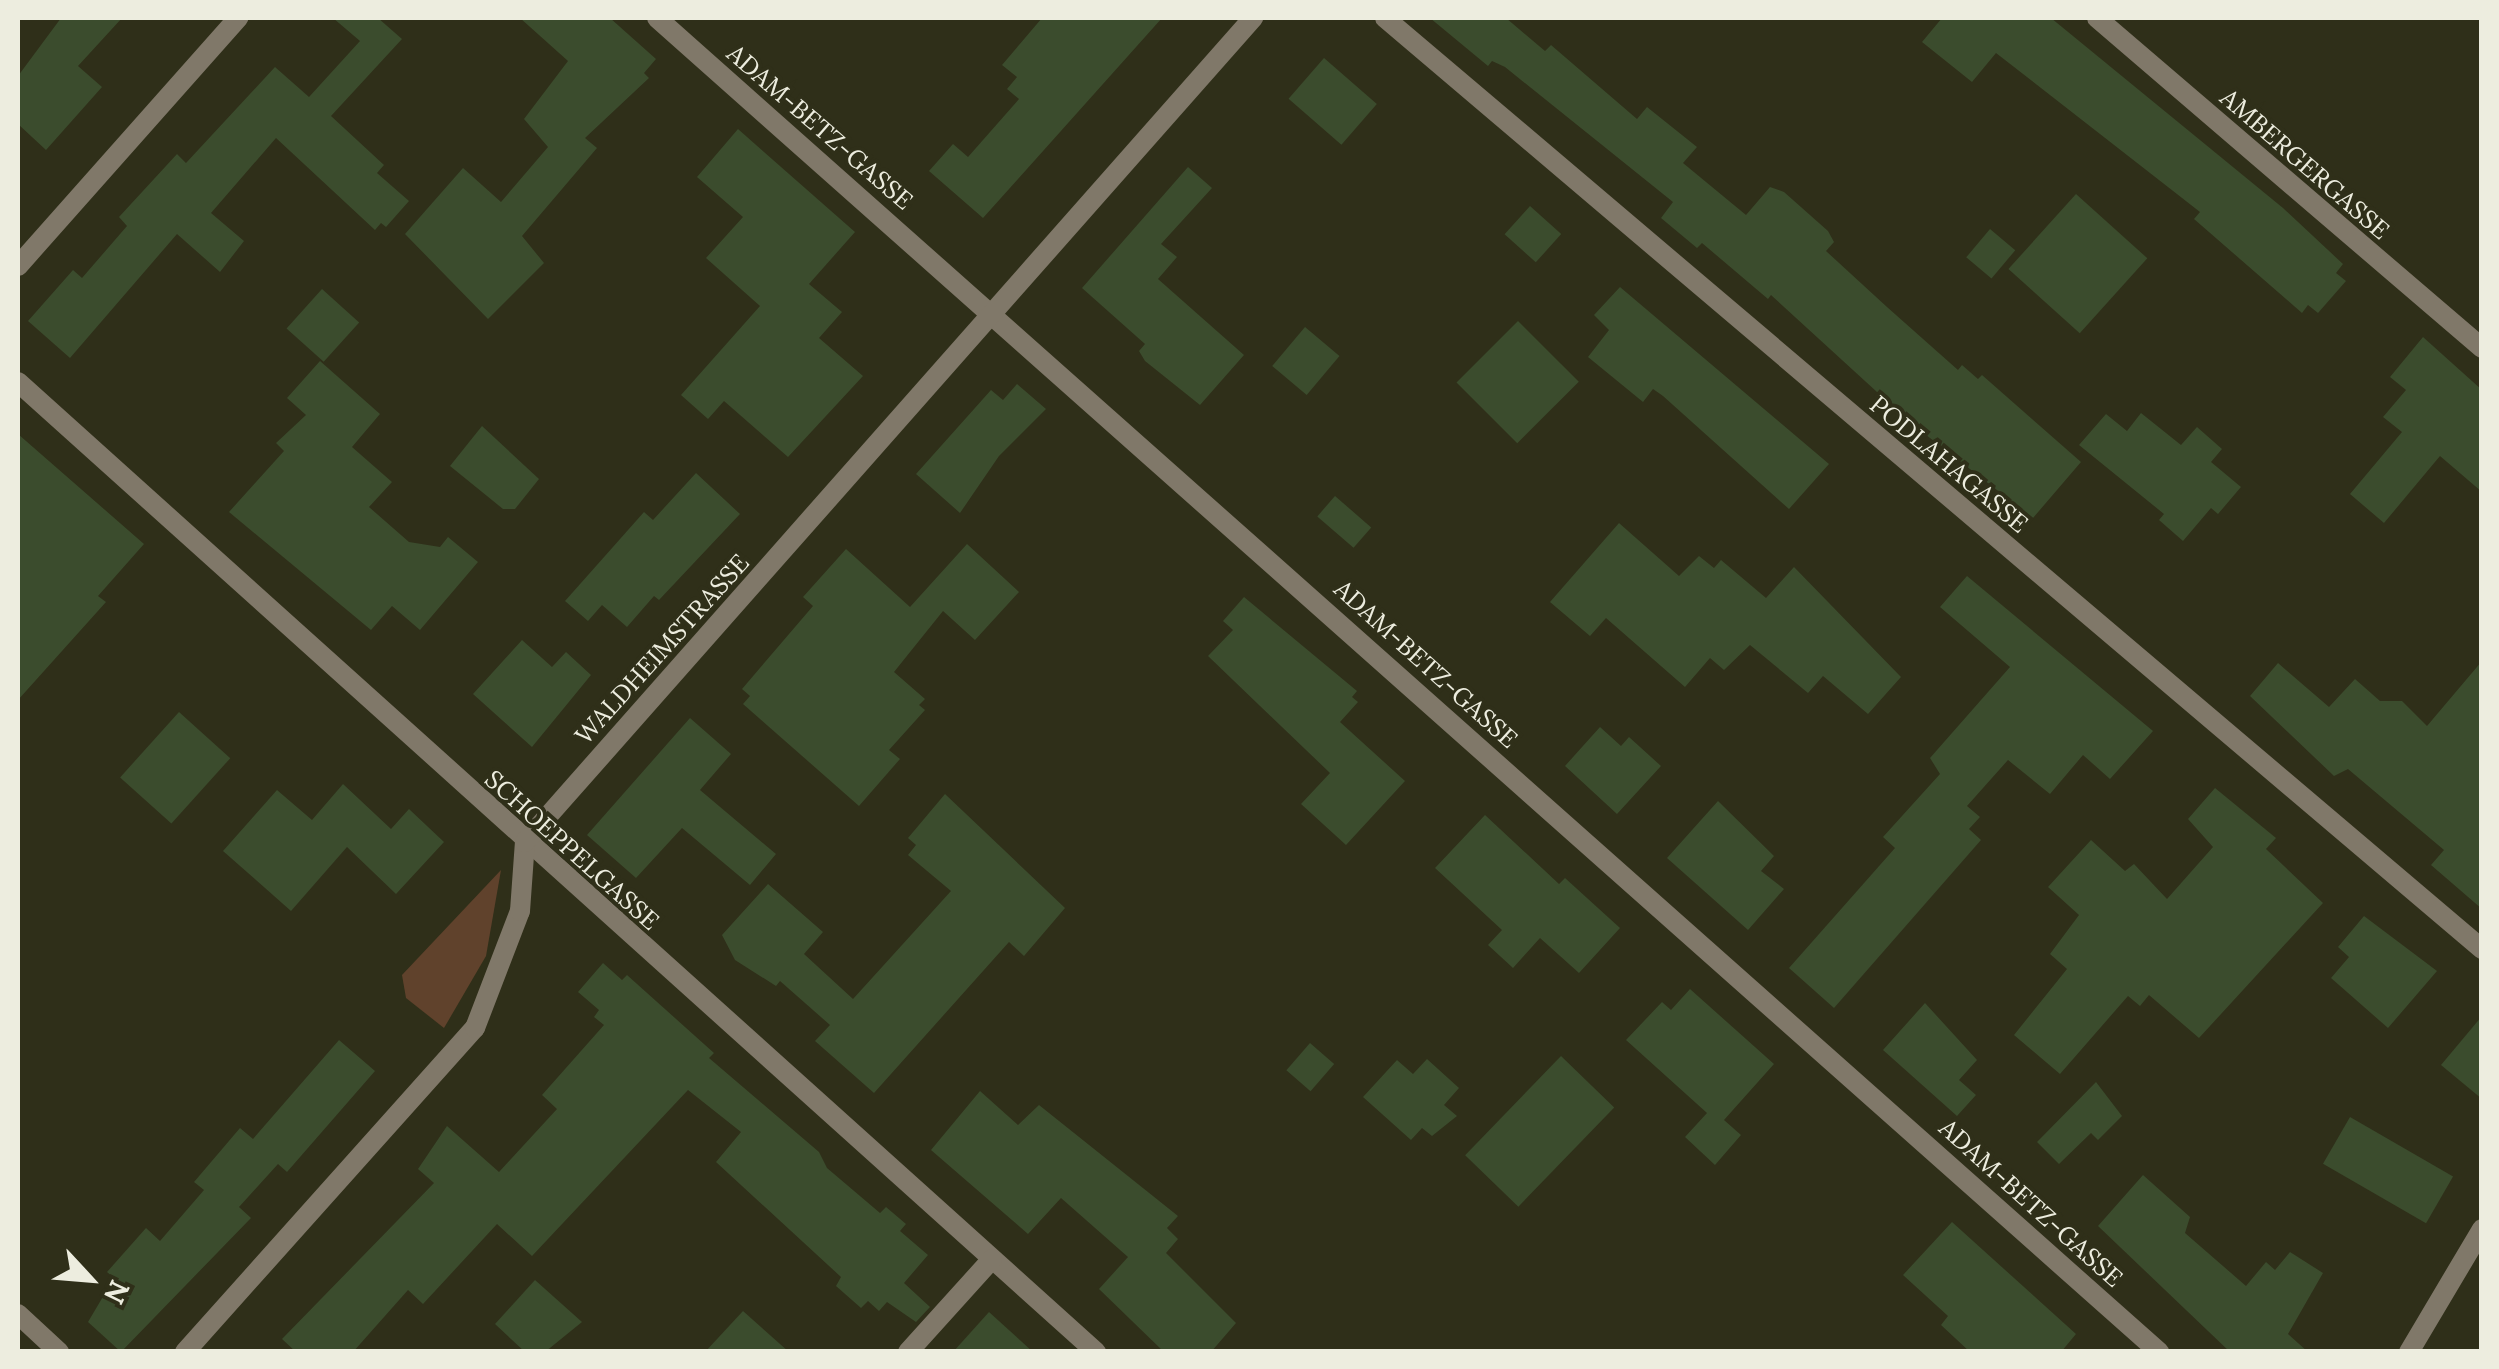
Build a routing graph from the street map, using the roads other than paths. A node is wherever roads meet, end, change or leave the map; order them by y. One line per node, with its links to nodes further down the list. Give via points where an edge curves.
1 (238, 18): 6 (street)
2 (657, 18): 7 (street, ADAM-BETZ-GASSE)
3 (1253, 18): 7 (street, WALDHEIMSTRASSE)
4 (1385, 18): 11 (street, PODLAHAGASSE)
5 (2097, 18): 8 (street, AMBERGERGASSE)
6 (18, 266)
7 (994, 313): 10 (street, WALDHEIMSTRASSE); 19 (street, ADAM-BETZ-GASSE)
8 (2482, 348)
9 (18, 382): 10 (street, SCHOEPPELGASSE)
10 (525, 842): 13 (street, SCHOEPPELGASSE); 16 (street, via 520,911 475,1028)
11 (2482, 949)
12 (2482, 1228): 20 (street)
13 (992, 1259): 17 (street); 18 (street, SCHOEPPELGASSE)
14 (18, 1314): 15 (street)
15 (60, 1352)
16 (184, 1352)
17 (908, 1352)
18 (1096, 1352)
19 (2159, 1352)
20 (2409, 1352)

